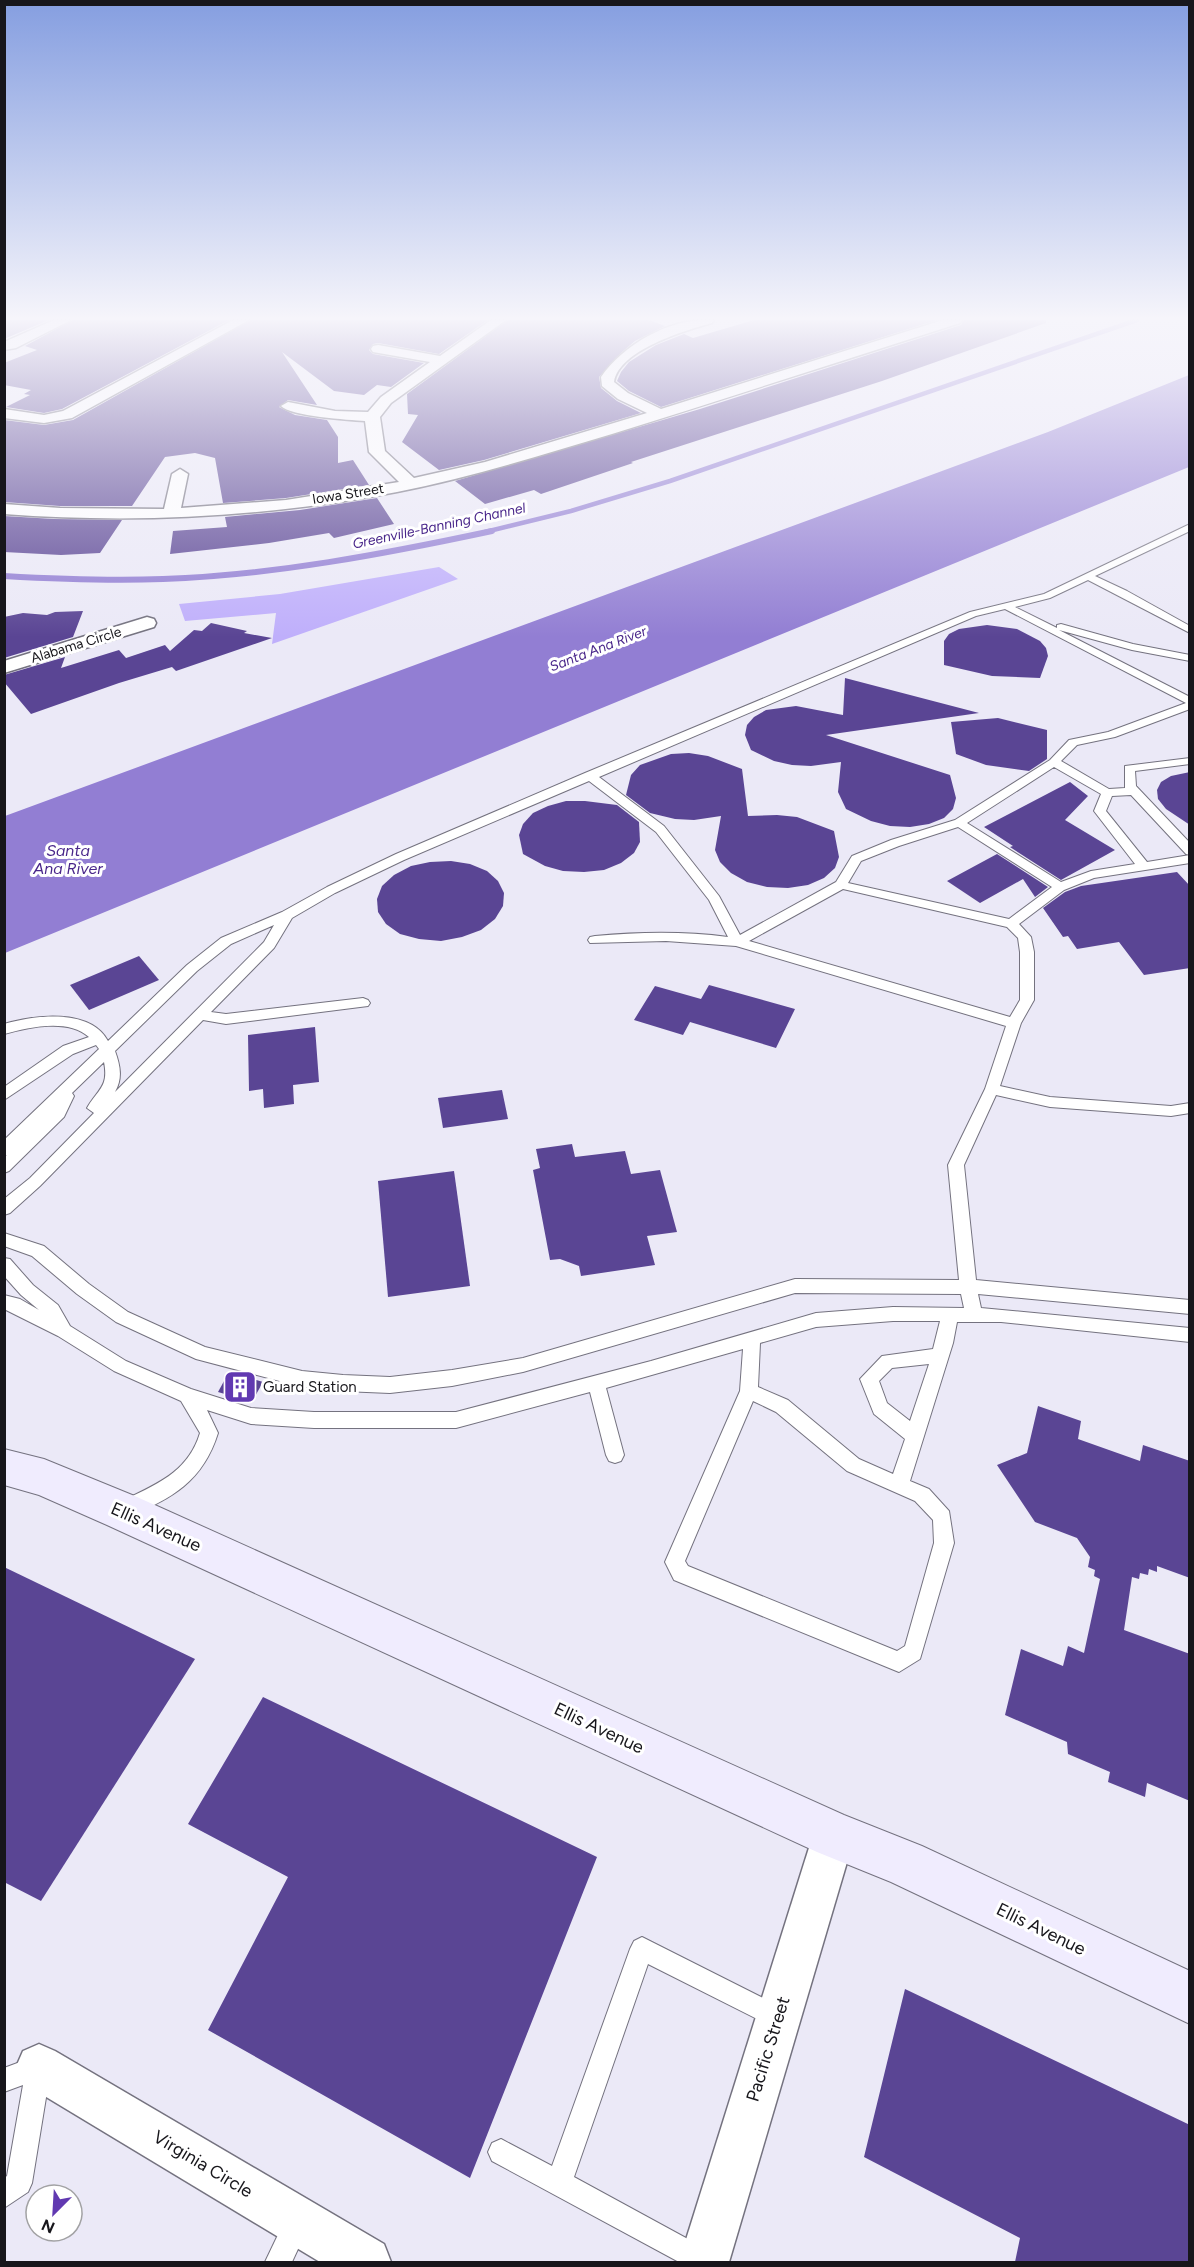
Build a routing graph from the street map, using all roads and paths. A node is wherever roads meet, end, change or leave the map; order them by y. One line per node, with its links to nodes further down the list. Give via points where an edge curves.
1 (373, 426): 4 (street, via 377,452)
2 (621, 426): 4 (street, Iowa Street)
3 (180, 474): 6 (street)
4 (411, 484): 6 (street, Iowa Street, via 278,505)
5 (4, 508): 6 (street, Iowa Street)
6 (171, 514)
7 (1190, 527): 8 (lane)
8 (1089, 577): 9 (lane, via 1047,596); 12 (lane)
9 (1006, 606): 10 (lane); 18 (lane, via 973,614)
10 (1030, 618): 13 (lane, via 1132,647); 15 (lane)
11 (147, 623): 14 (street, Alabama Circle)
12 (1190, 630)
13 (1190, 658)
14 (4, 667)
15 (1190, 703): 17 (lane, via 1111,735 1073,742)
16 (1190, 761): 19 (lane, via 1129,768 1130,787)
17 (1054, 762): 20 (lane); 21 (lane)
18 (590, 776): 27 (lane, via 400,856); 30 (lane, via 660,829 715,899)
19 (1135, 791): 20 (lane); 22 (lane)
20 (1107, 793): 24 (lane, via 1100,811)
21 (959, 824): 25 (lane, via 856,859); 26 (lane)
22 (1190, 851)
23 (1190, 859): 24 (lane)
24 (1144, 867): 26 (lane, via 1091,875)
25 (841, 885): 28 (lane); 30 (lane)
26 (1060, 887): 28 (lane)
27 (287, 915): 32 (lane, via 269,945); 35 (lane, via 226,941)
28 (1011, 924): 33 (lane, via 1024,938 1027,952 1027,1000)
29 (595, 940): 30 (lane, via 642,935)
30 (736, 942): 33 (lane)
31 (363, 1003): 32 (lane, via 226,1018)
32 (199, 1015): 43 (lane)
33 (1014, 1023): 37 (lane)
34 (4, 1029): 35 (lane, via 60,1021 83,1025)
35 (104, 1044): 36 (lane); 38 (lane, via 68,1050); 42 (lane, via 112,1083 106,1095)
36 (72, 1085): 40 (lane); 41 (lane, via 58,1113)
37 (992, 1089): 39 (lane, via 1050,1102 1171,1111); 46 (lane, via 956,1165)
38 (4, 1095)
39 (1190, 1108)
40 (4, 1150)
41 (4, 1167)
42 (4, 1204)
43 (4, 1209)
44 (4, 1239): 46 (lane, via 38,1251 122,1317 202,1354 302,1379 390,1385 523,1365 795,1286)
45 (4, 1264): 51 (lane, via 52,1310)
46 (969, 1287): 48 (lane); 50 (lane)
47 (4, 1302): 51 (lane)
48 (1190, 1307)
49 (950, 1315): 50 (lane); 53 (lane, via 893,1314 816,1320); 54 (lane)
50 (974, 1315): 52 (lane)
51 (64, 1331): 57 (lane, via 120,1366)
52 (1190, 1335)
53 (752, 1338): 55 (lane); 56 (lane)
54 (940, 1356): 58 (lane); 58 (lane, via 888,1361 869,1379 880,1408)
55 (596, 1382): 57 (lane, via 456,1420 251,1416); 59 (lane)
56 (749, 1391): 61 (lane, via 782,1406 853,1465); 61 (lane, via 675,1562 681,1573 899,1662 914,1652 944,1543 942,1517 922,1495)
57 (187, 1396): 62 (lane, via 209,1433 200,1458 168,1488)
58 (915, 1436): 61 (lane)
59 (615, 1455)
60 (4, 1467): 62 (main road, Ellis Avenue, via 44,1478)
61 (899, 1485)
62 (122, 1511): 63 (main road, Ellis Avenue)
63 (834, 1835): 64 (main road, Ellis Avenue, via 905,1863); 65 (street, Pacific Street)
64 (1190, 1998)
65 (777, 2017): 68 (lane, via 642,1949); 73 (street, Pacific Street)
66 (22, 2074): 69 (lane, via 19,2183); 70 (street, Virginia Circle)
67 (501, 2152): 68 (lane)
68 (559, 2183): 73 (lane)
69 (4, 2195)
70 (298, 2221): 71 (lane); 72 (street, Virginia Circle)
71 (278, 2262)
72 (366, 2262)
73 (704, 2262)

